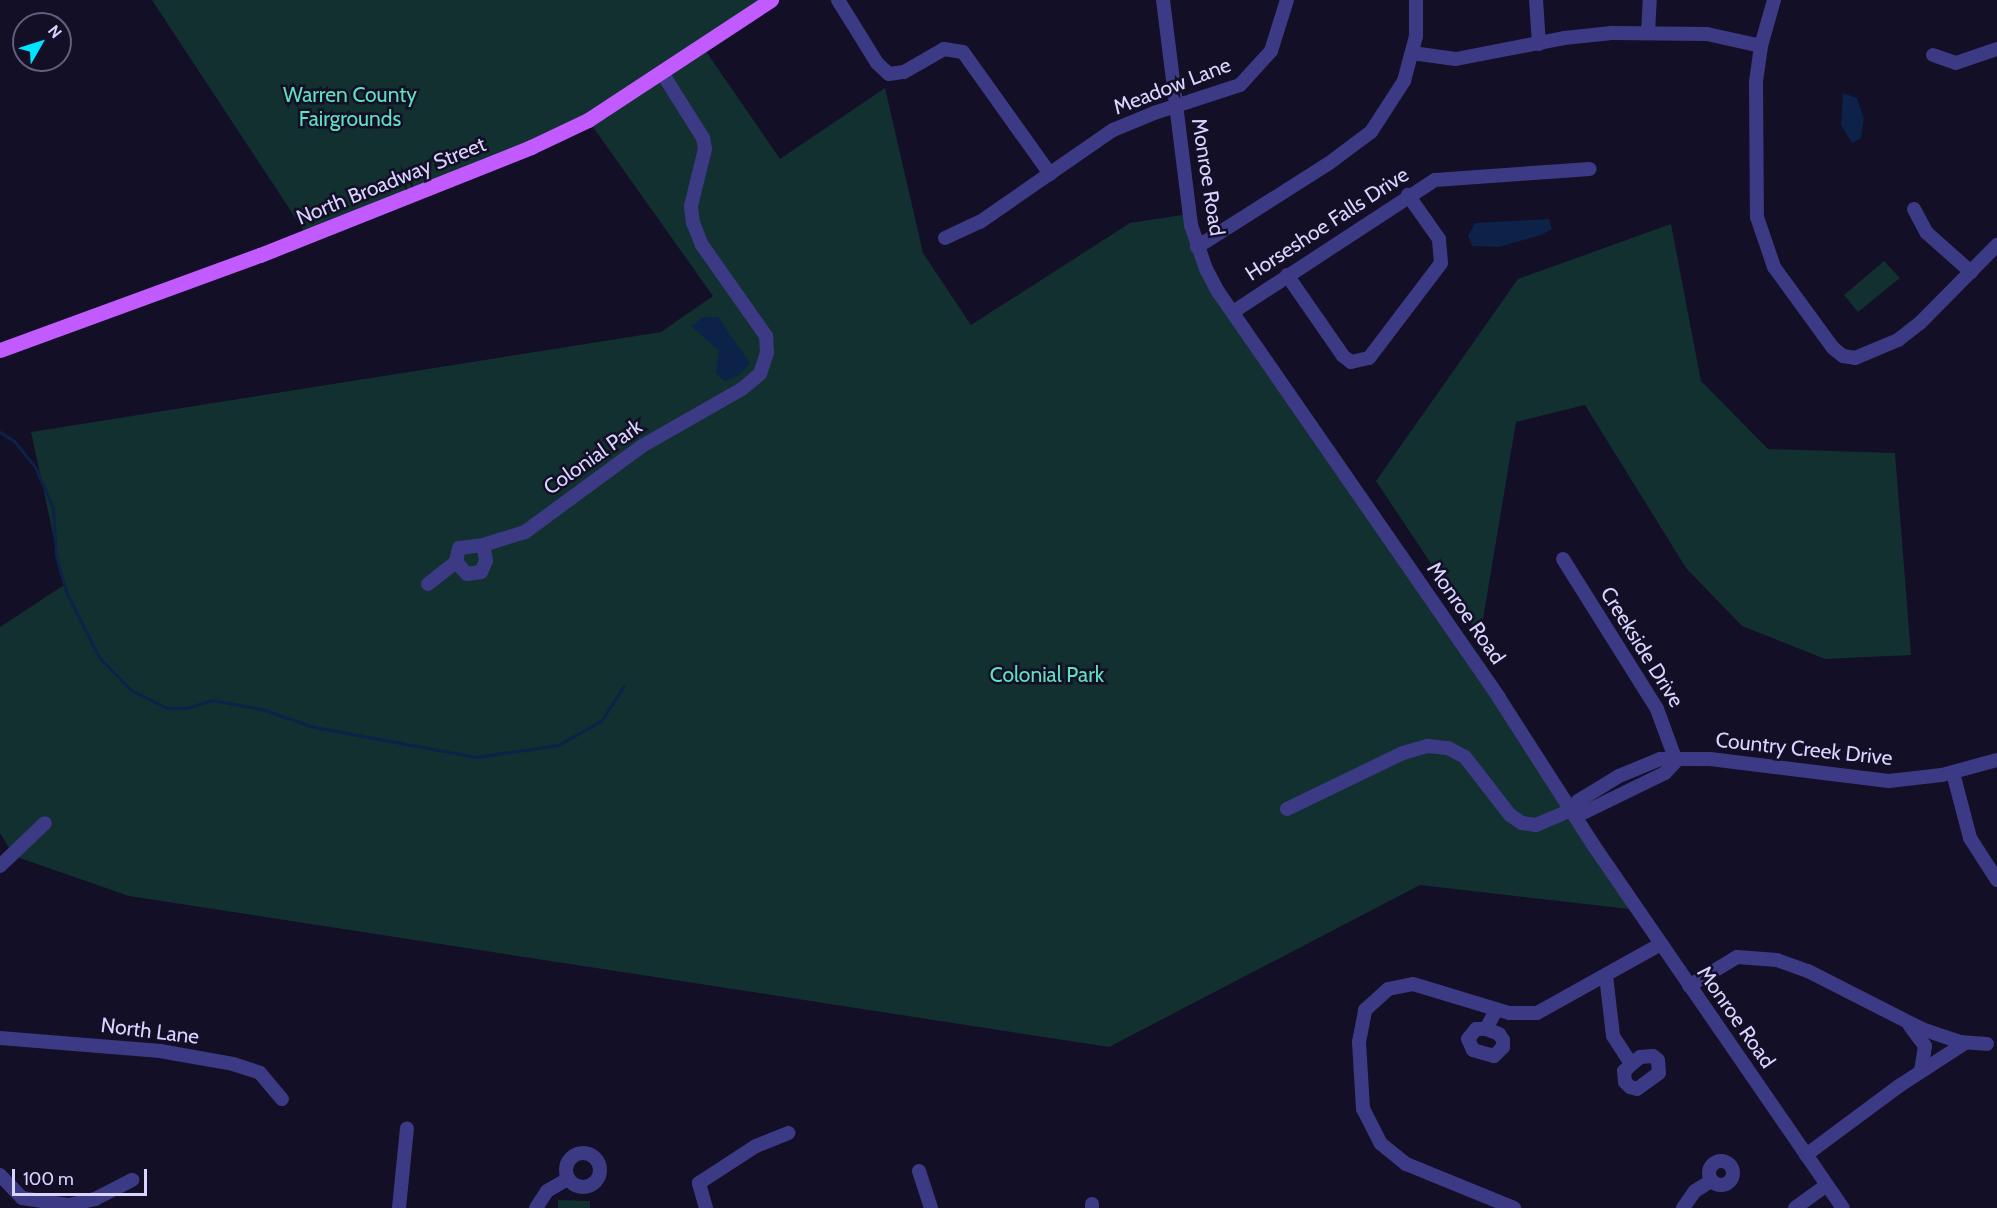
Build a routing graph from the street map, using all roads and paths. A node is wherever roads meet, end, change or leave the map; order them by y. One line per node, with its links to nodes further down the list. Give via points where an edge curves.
1 (771, 0): 15 (main road, North Broadway Street)
2 (838, 0): 18 (street, via 877,63 889,74 904,72 944,49 963,52)
3 (1163, 0): 16 (street, Monroe Road)
4 (1287, 0): 16 (street, Meadow Lane, via 1271,51 1250,77 1222,94)
5 (1416, 0): 13 (street)
6 (1536, 0): 10 (street)
7 (1650, 0): 9 (street)
8 (1774, 0): 11 (street)
9 (1648, 33): 10 (street, via 1591,34); 11 (street, via 1707,34)
10 (1539, 44): 13 (street, via 1456,59)
11 (1761, 46): 24 (street, via 1755,171 1757,217 1774,267 1800,306 1843,356 1862,357 1898,340)
12 (1997, 49): 14 (street, via 1956,63)
13 (1412, 53): 23 (street, via 1395,100 1371,132)
14 (1933, 55)
15 (662, 73): 27 (main road, North Broadway Street, via 588,120 462,177); 28 (street, Colonial Park, via 703,138 705,149 692,206 693,223 702,245 766,336 767,352 760,374 742,389 642,446 525,532)
16 (1176, 107): 18 (street, Meadow Lane, via 1113,130); 23 (street, Monroe Road)
17 (1590, 169): 19 (street, Horseshoe Falls Drive, via 1451,177 1423,185)
18 (1050, 174): 21 (street, Meadow Lane, via 980,222)
19 (1408, 195): 25 (street, Horseshoe Falls Drive); 25 (street, via 1439,239 1441,263 1369,358 1352,362 1343,356)
20 (1914, 209): 24 (street, via 1927,233)
21 (945, 238)
22 (1997, 246): 24 (street)
23 (1197, 247): 26 (street, Monroe Road)
24 (1971, 272)
25 (1287, 275): 26 (street, Horseshoe Falls Drive)
26 (1233, 312): 36 (street, Monroe Road, via 1499,698)
27 (0, 350)
28 (483, 546): 30 (street, Colonial Park, via 459,548); 30 (street, via 486,561 481,572 467,574)
29 (1563, 559): 33 (street, Creekside Drive, via 1657,709)
30 (456, 562): 31 (street, Colonial Park)
31 (428, 584)
32 (1997, 760): 34 (street, Country Creek Drive)
33 (1676, 762): 34 (street, Country Creek Drive, via 1729,761 1869,780); 36 (street, via 1665,773 1585,812)
34 (1953, 773): 39 (street, via 1970,838)
35 (1287, 809): 36 (street, via 1403,753 1428,746 1448,748 1465,757 1505,810 1522,823 1543,824)
36 (1571, 810): 40 (street, Monroe Road)
37 (45, 823): 38 (street)
38 (0, 866)
39 (1997, 880)
40 (1661, 944): 41 (street); 42 (street, Monroe Road)
41 (1606, 976): 43 (street, via 1544,1011 1516,1014); 49 (street, via 1613,1036)
42 (1689, 986): 44 (street, via 1731,959 1757,956 1808,971); 54 (street, Monroe Road)
43 (1496, 1010): 45 (street); 65 (street, via 1413,984 1382,992 1367,1005 1360,1026 1361,1089 1373,1133 1395,1157)
44 (1903, 1022): 47 (street); 50 (street, via 1919,1034 1926,1046)
45 (1486, 1029)
46 (0, 1038): 51 (street, North Lane, via 160,1051 233,1064 260,1073)
47 (1965, 1043): 48 (street); 50 (street)
48 (1987, 1044)
49 (1631, 1064)
50 (1921, 1070): 54 (street)
51 (282, 1099)
52 (407, 1128): 61 (street)
53 (788, 1132): 63 (street, via 756,1146 699,1183)
54 (1806, 1155): 60 (street, Monroe Road)
55 (919, 1171): 64 (street)
56 (0, 1175): 58 (street, via 22,1198 69,1205 95,1199)
57 (568, 1179): 62 (street, via 547,1191)
58 (132, 1180)
59 (1711, 1181): 66 (street, via 1695,1191)
60 (1827, 1185): 67 (street); 68 (street, Monroe Road)
61 (399, 1208)
62 (536, 1208)
63 (706, 1208)
64 (931, 1208)
65 (1514, 1208)
66 (1683, 1208)
67 (1795, 1208)
68 (1843, 1208)

